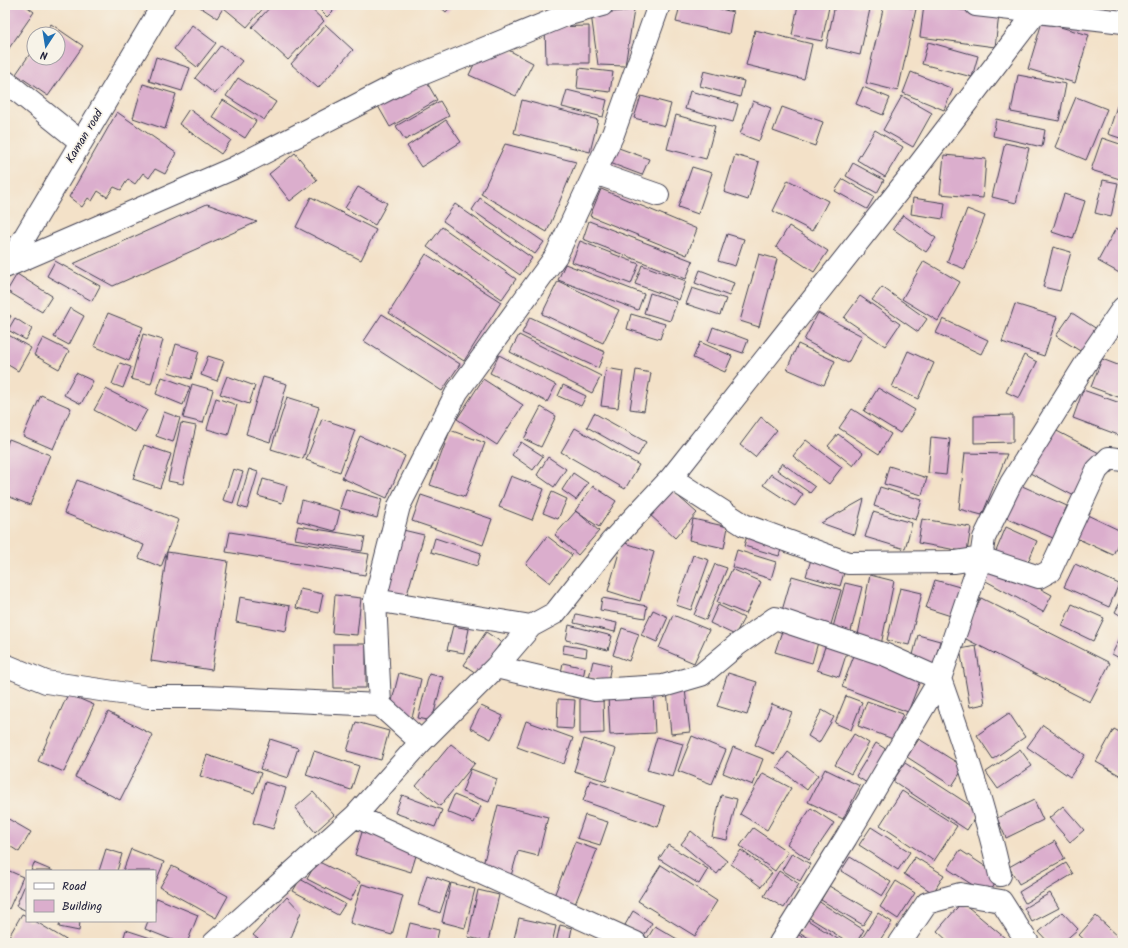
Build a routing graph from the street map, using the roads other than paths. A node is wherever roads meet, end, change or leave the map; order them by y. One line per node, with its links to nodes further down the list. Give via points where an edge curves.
1 (163, 5): 8 (street, Kaman road)
2 (602, 5): 11 (street, via 566,15 400,83 234,168)
3 (658, 5): 9 (street, via 613,134)
4 (976, 5): 5 (street)
5 (1036, 12): 6 (street); 14 (street, via 915,170)
6 (1123, 22)
7 (5, 81): 8 (street)
8 (81, 142): 11 (street, Kaman road)
9 (595, 173): 10 (street); 16 (street, via 556,256 457,392 399,506)
10 (658, 195)
11 (6, 266)
12 (1123, 308): 15 (street, via 1011,483 984,538)
13 (1123, 460): 15 (street, via 1109,458 1097,470 1050,571 1040,577)
14 (671, 478): 15 (street, via 744,525 848,563 955,562); 17 (street, via 611,542 555,613)
15 (981, 558): 20 (street)
16 (375, 600): 17 (street); 21 (street)
17 (531, 626): 19 (street)
18 (5, 665): 21 (street, via 46,682 148,697)
19 (496, 667): 20 (street, via 595,690 662,686 701,675 775,618 886,655); 22 (street)
20 (940, 680): 24 (street, via 992,837); 27 (street)
21 (380, 705): 22 (street)
22 (421, 742): 23 (street)
23 (355, 816): 25 (street); 26 (street)
24 (1000, 875)
25 (214, 943)
26 (636, 943)
27 (780, 943)
28 (900, 943): 29 (street, via 928,903 960,894 1001,901)
29 (1028, 943)

